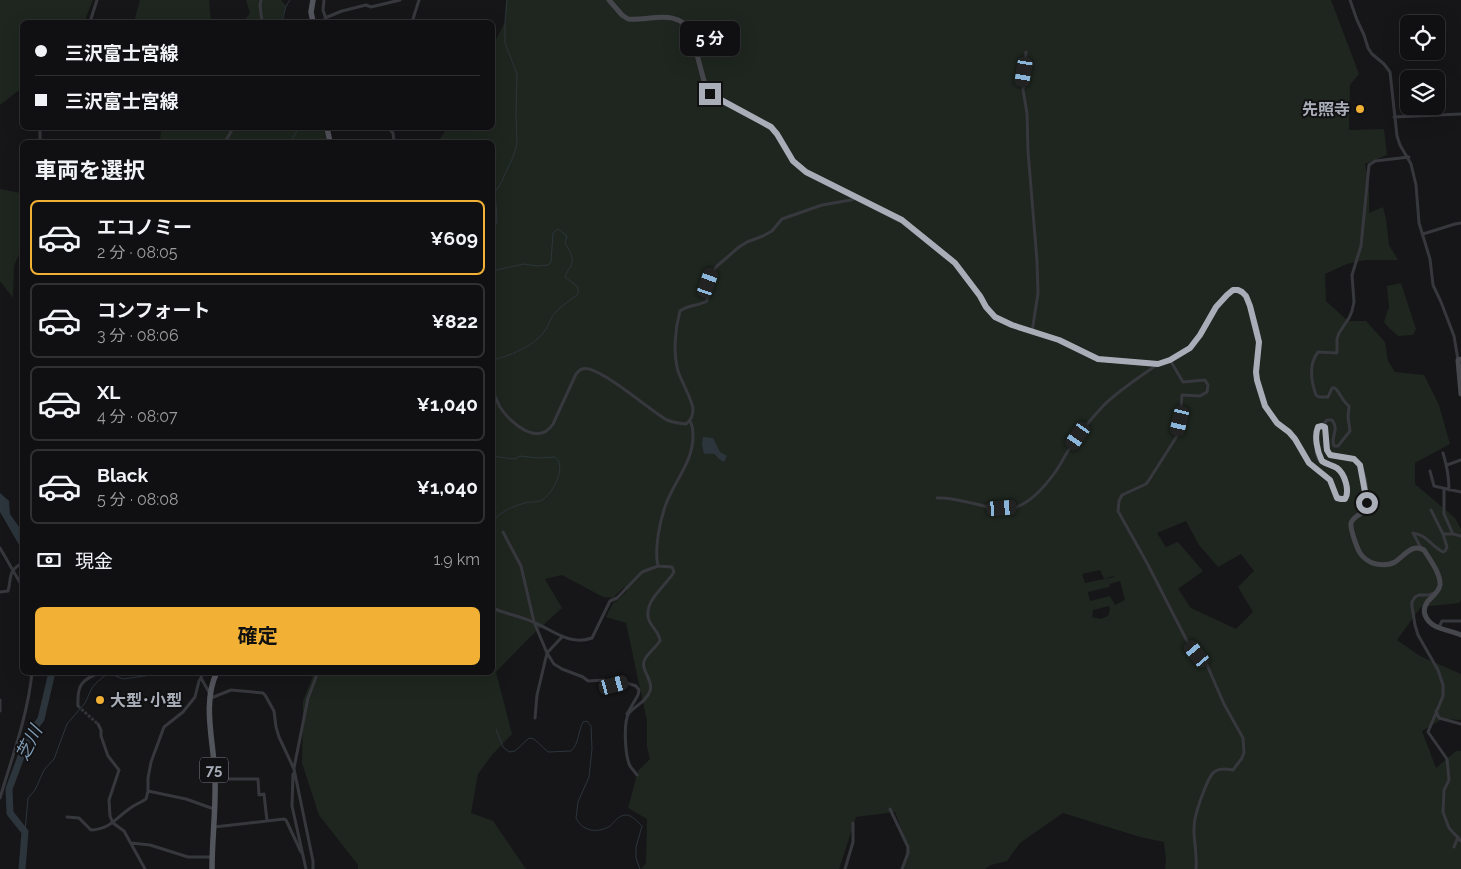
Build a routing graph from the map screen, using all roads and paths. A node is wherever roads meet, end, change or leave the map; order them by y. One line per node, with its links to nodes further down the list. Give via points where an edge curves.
1 (97, 0): 10 (street)
2 (261, 0): 11 (street)
3 (312, 0): 12 (main road)
4 (324, 0): 9 (street)
5 (400, 0): 9 (street, via 371,8 366,5)
6 (419, 0): 13 (street)
7 (609, 0): 18 (main road, via 628,19 669,16 688,26 710,94 771,127 793,161 806,172)
8 (1350, 0): 16 (street, via 1368,48 1390,72)
9 (325, 18)
10 (91, 20)
11 (262, 20)
12 (313, 20)
13 (413, 20)
14 (1026, 52): 21 (street, via 1023,90 1038,293)
15 (1461, 114): 16 (street)
16 (1394, 116): 17 (street, via 1400,145)
17 (1409, 157): 20 (street); 28 (street, via 1375,161 1369,165 1361,246 1352,275 1352,311 1339,333 1337,353 1318,352 1311,367 1316,395 1328,397 1332,388 1336,388 1349,406 1350,431 1338,446 1334,446 1335,424 1327,420)
18 (856, 197): 21 (main road, via 902,220 955,263 995,317); 27 (street, via 782,219 772,231 747,242 722,262 711,274 704,303 684,307 680,311 676,357 693,408)
19 (1461, 223): 20 (street)
20 (1423, 234): 23 (street, via 1433,285 1454,336)
21 (1032, 332): 24 (main road, via 1059,340 1098,359)
22 (1170, 360): 24 (main road); 28 (main road, via 1190,348 1216,307 1233,290 1238,290 1246,296 1259,342 1256,372 1265,406 1277,423 1295,439 1309,463 1330,480 1337,498 1345,499 1347,491 1342,474 1320,457 1316,436 1318,427); 94 (street, via 1183,382 1205,380 1207,392 1200,396 1182,395 1177,436 1146,484 1122,495 1118,511 1188,643 1207,665 1243,738 1242,758 1232,770 1212,773 1205,787 1195,818)
23 (1459, 360): 25 (main road)
24 (1158, 364): 36 (street, via 1103,407 1082,431 1045,485 1022,504 1002,508)
25 (1461, 394)
26 (495, 395): 27 (street, via 511,421 534,434 542,434 550,430 576,374 582,369 594,370 666,419 680,424)
27 (690, 421): 45 (street, via 693,445 663,513 656,560)
28 (1322, 426): 43 (main road, via 1326,430 1330,455 1354,459 1360,465 1367,503 1365,511 1351,522 1360,554 1375,564 1387,564 1412,548)
29 (1443, 453): 31 (street)
30 (1461, 460): 31 (street)
31 (1447, 465): 34 (street)
32 (1430, 470): 33 (street, via 1434,486)
33 (1444, 488): 34 (street); 40 (street, via 1444,514)
34 (1449, 490): 35 (street)
35 (1461, 492)
36 (937, 498)
37 (1432, 510): 39 (street)
38 (503, 532): 52 (street, via 521,566)
39 (1442, 534): 40 (street); 43 (street, via 1447,547 1443,552 1424,536 1413,533)
40 (1453, 534): 41 (street)
41 (1461, 536)
42 (0, 548): 46 (street)
43 (1421, 548): 49 (main road, via 1438,576 1440,586)
44 (20, 564): 46 (street)
45 (658, 566): 55 (street, via 642,572 610,601 592,638 584,641); 68 (street, via 672,567 674,572 650,606 649,620 660,637 643,664 651,686 646,699)
46 (13, 568): 47 (street); 48 (street, via 8,592)
47 (20, 582)
48 (0, 592)
49 (1436, 592): 53 (main road, via 1427,602 1424,612); 66 (street, via 1419,595 1412,602 1418,635 1443,685 1443,696)
50 (495, 609): 52 (street)
51 (1461, 621): 53 (street, via 1442,621)
52 (534, 622): 55 (street); 56 (street)
53 (1438, 628): 54 (main road)
54 (1461, 634)
55 (562, 637): 56 (street)
56 (547, 653): 67 (street, via 537,695); 68 (street, via 554,664 588,681 604,680 614,685 624,682 636,686 638,695)
57 (32, 675): 75 (street)
58 (94, 675): 64 (street, via 81,684)
59 (202, 675): 62 (street); 74 (street, via 195,697 164,727 150,762)
60 (216, 675): 62 (main road, 75)
61 (317, 675): 71 (street, via 308,698)
62 (210, 696): 71 (street, via 231,690 263,693 274,711 279,737); 73 (main road, 75)
63 (0, 700): 65 (street)
64 (78, 706)
65 (0, 710)
66 (1436, 710): 70 (street, via 1439,718); 83 (street, via 1428,732 1447,759 1449,780 1444,790 1443,812 1449,828)
67 (536, 718)
68 (626, 719): 72 (street, via 627,754)
69 (98, 724): 80 (street, via 108,756 119,770 109,800)
70 (1461, 724)
71 (294, 769): 87 (street, via 292,806); 91 (street)
72 (637, 775)
73 (215, 779): 76 (main road, 75); 79 (street, via 258,779 259,795 264,794)
74 (148, 791): 76 (street); 80 (street, via 146,799)
75 (0, 798)
76 (214, 809): 82 (main road, 75)
77 (890, 809): 93 (street, via 908,847)
78 (67, 817): 80 (street, via 79,818 91,830)
79 (267, 821): 82 (street); 87 (street, via 286,820)
80 (113, 823): 84 (street, via 124,831)
81 (853, 823): 92 (street, via 853,842)
82 (213, 827): 86 (main road, 75)
83 (1460, 839): 85 (street)
84 (131, 843): 86 (street, via 150,844 188,857); 88 (street)
85 (1454, 847)
86 (212, 858): 89 (main road, 75)
87 (304, 858): 90 (street)
88 (145, 869)
89 (212, 869)
90 (306, 869)
91 (313, 869)
92 (845, 869)
93 (902, 869)
94 (1196, 869)

